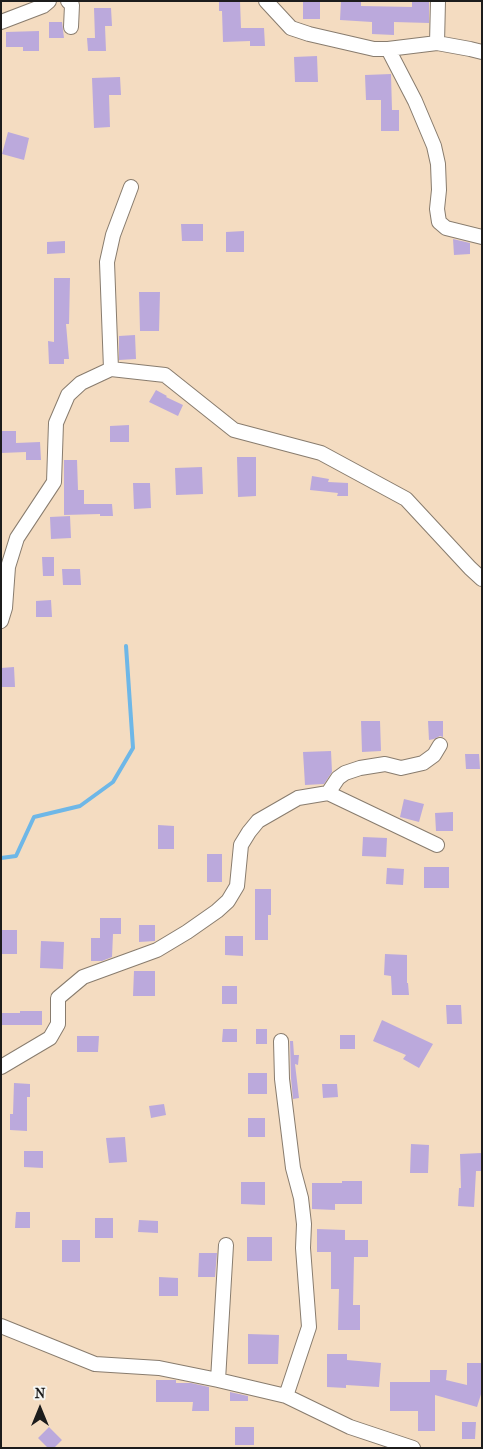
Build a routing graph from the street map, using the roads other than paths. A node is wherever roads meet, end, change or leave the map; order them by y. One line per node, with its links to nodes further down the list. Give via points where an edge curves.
1 (68, 1): 6 (street, via 72,5)
2 (266, 1): 8 (street, via 291,28 350,44)
3 (438, 1): 7 (street)
4 (45, 3): 5 (street)
5 (1, 22)
6 (71, 27)
7 (437, 43): 8 (street); 9 (street)
8 (388, 49): 11 (street, via 434,146 438,164 439,222 446,228)
9 (482, 52)
10 (131, 187): 12 (street, via 113,235 107,262)
11 (482, 237)
12 (111, 369): 13 (street, via 165,375 234,430 321,453 406,499); 14 (street, via 81,382 68,395 56,423 54,482 17,538 8,567)
13 (482, 579)
14 (1, 621)
15 (440, 745): 16 (street, via 434,755 423,763 401,768 385,764 345,773)
16 (328, 793): 17 (street); 19 (street, via 298,798 258,821 241,845 237,886 228,901 157,950 83,977 58,998 58,1024 50,1038)
17 (437, 845)
18 (282, 1040): 23 (street, via 282,1080 293,1168 302,1207 309,1327)
19 (1, 1067)
20 (226, 1244): 22 (street)
21 (1, 1326): 22 (street, via 95,1364 159,1368)
22 (218, 1380): 23 (street)
23 (286, 1396): 24 (street, via 350,1427)
24 (413, 1448)

